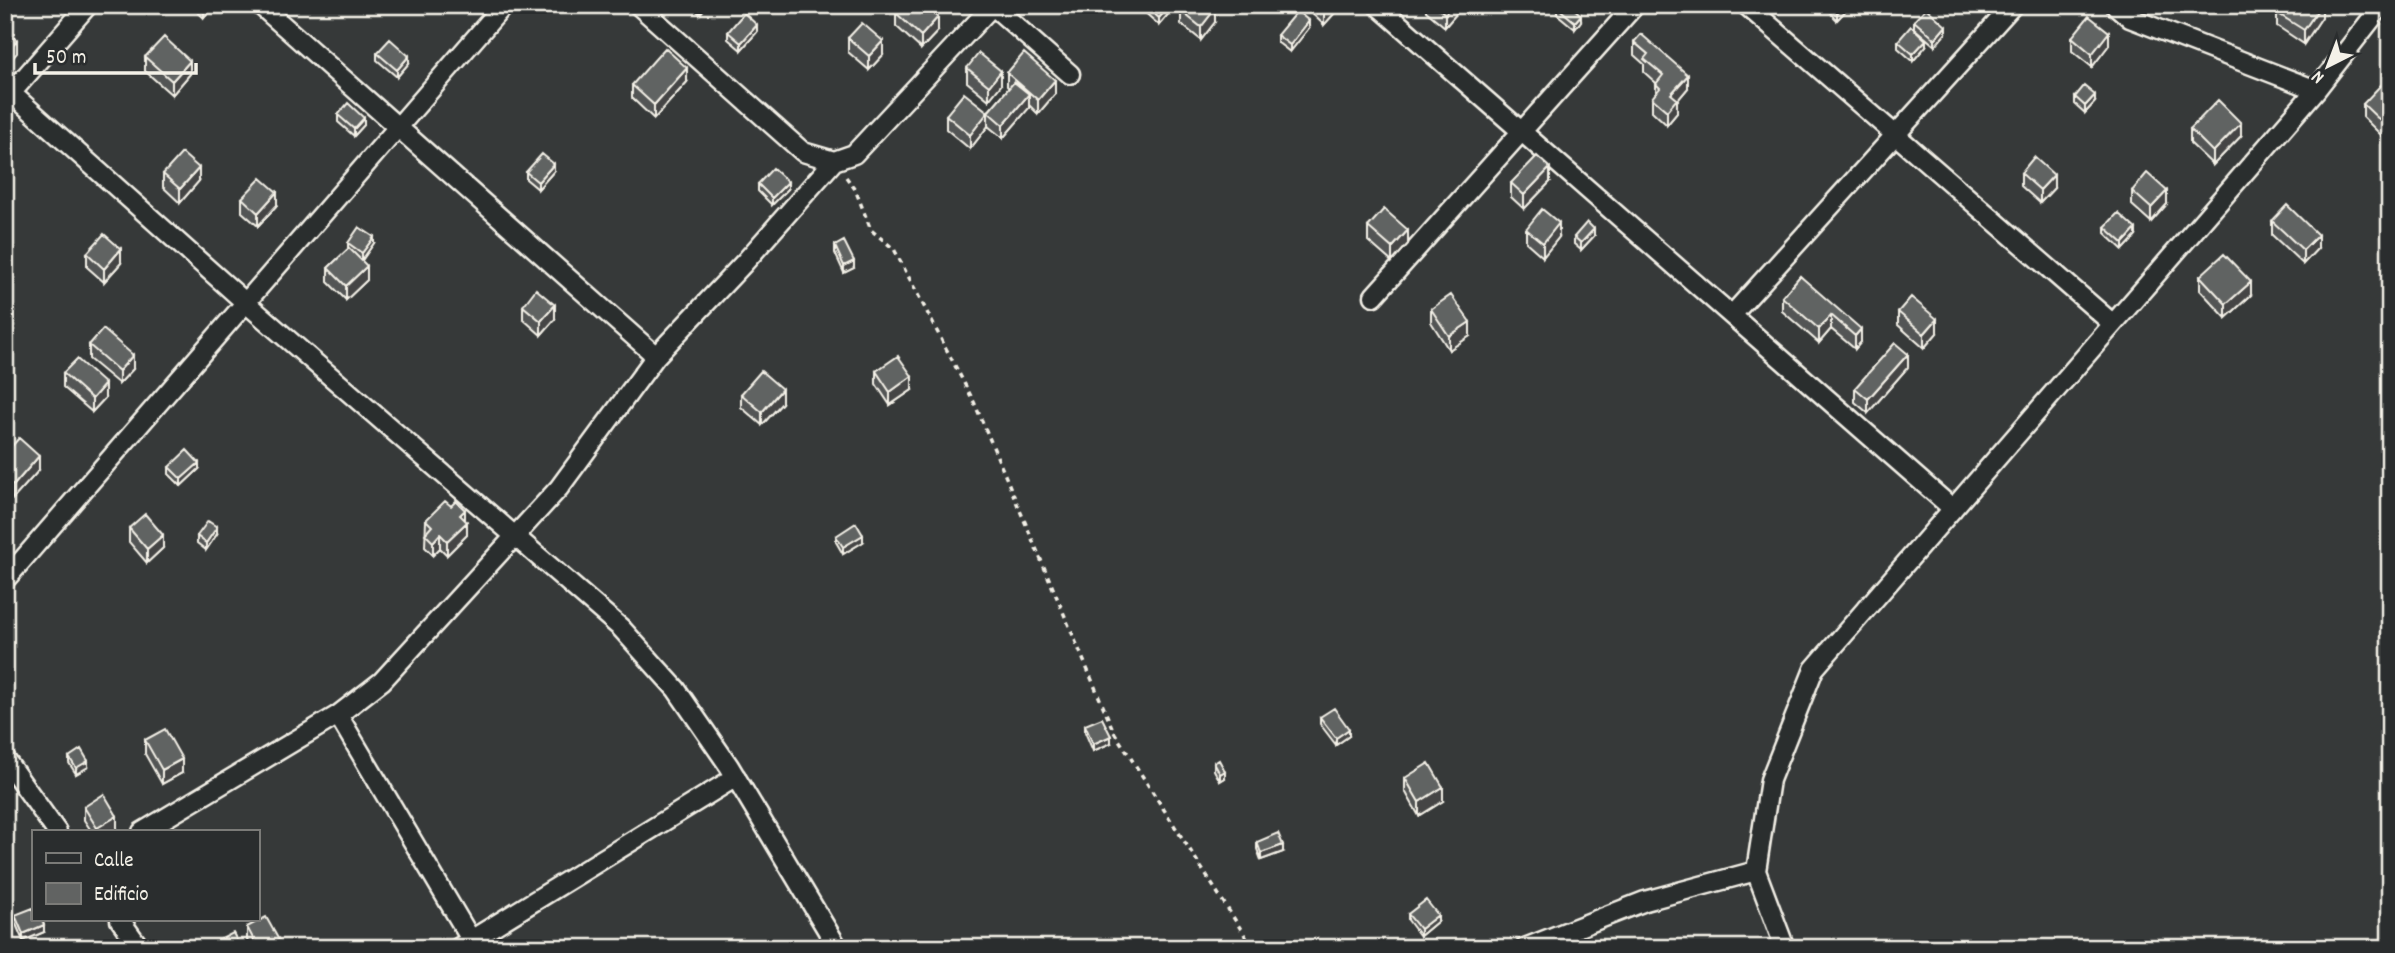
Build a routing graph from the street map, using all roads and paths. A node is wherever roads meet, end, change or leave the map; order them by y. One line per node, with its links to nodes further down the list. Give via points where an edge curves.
1 (88, 5): 14 (street)
2 (260, 5): 15 (street)
3 (504, 5): 15 (street)
4 (638, 5): 18 (street, via 803,152)
5 (993, 5): 12 (street); 18 (street, via 854,154)
6 (1377, 5): 16 (street)
7 (1635, 5): 16 (street)
8 (1746, 5): 17 (street)
9 (2013, 5): 17 (street)
10 (2115, 5): 13 (street, via 2130,18)
11 (2380, 5): 13 (street)
12 (1070, 74)
13 (2316, 90): 22 (street)
14 (8, 96): 20 (street)
15 (398, 127): 20 (street); 23 (street)
16 (1521, 131): 19 (street); 21 (street)
17 (1896, 135): 21 (street); 22 (street)
18 (834, 161): 23 (street); 38 (path, via 855,189 871,230 894,249 974,402 1114,733)
19 (1374, 296)
20 (246, 303): 25 (street); 26 (street)
21 (1732, 315): 24 (street)
22 (2113, 324): 24 (street)
23 (656, 356): 25 (street, via 559,488)
24 (1953, 509): 32 (street, via 1814,669 1770,780)
25 (515, 537): 27 (street, via 382,681); 29 (street, via 621,628 676,689)
26 (5, 580)
27 (338, 715): 31 (street); 34 (street)
28 (5, 759): 30 (street)
29 (736, 777): 34 (street); 37 (street)
30 (56, 830)
31 (145, 830)
32 (1756, 871): 35 (street, via 1645,901); 39 (street)
33 (121, 922): 36 (street)
34 (469, 945)
35 (1530, 947)
36 (140, 948)
37 (838, 948)
38 (1253, 948)
39 (1785, 948)

